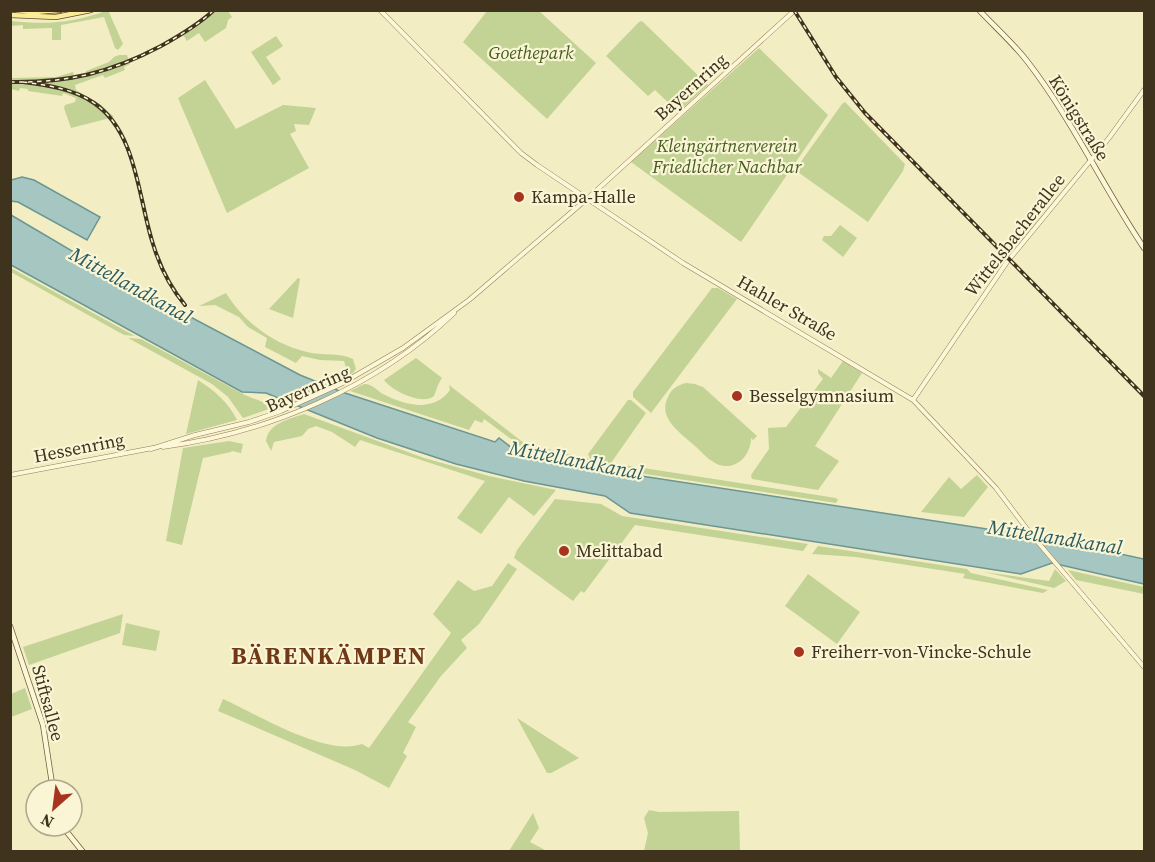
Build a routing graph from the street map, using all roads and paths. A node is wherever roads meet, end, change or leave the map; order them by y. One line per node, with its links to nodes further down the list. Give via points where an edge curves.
1 (16, 10): 2 (main road)
2 (60, 10)
3 (91, 10): 7 (main road, via 56,17)
4 (380, 10): 10 (street, Hahler Straße, via 521,153)
5 (795, 10): 10 (street, Bayernring)
6 (979, 10): 9 (main road, Königstraße, via 1026,59)
7 (10, 15)
8 (1144, 90): 9 (street, Wittelsbacherallee)
9 (1091, 160): 11 (main road, Königstraße); 13 (street, Wittelsbacherallee, via 1007,262)
10 (588, 198): 12 (street, Bayernring); 13 (street, Hahler Straße, via 683,263)
11 (1144, 248)
12 (461, 306): 14 (street, Bayernring, via 382,362 341,384); 15 (street, Bayernring, via 411,350 349,387)
13 (913, 400): 19 (street, Hahler Straße, via 996,488)
14 (249, 422): 16 (street, Hessenring)
15 (249, 428): 16 (street, Hessenring)
16 (152, 449): 17 (street, Hessenring)
17 (10, 475)
18 (10, 626): 20 (main road, Stiftsallee, via 43,725)
19 (1144, 666)
20 (50, 778)
21 (72, 838): 22 (main road)
22 (83, 852)

